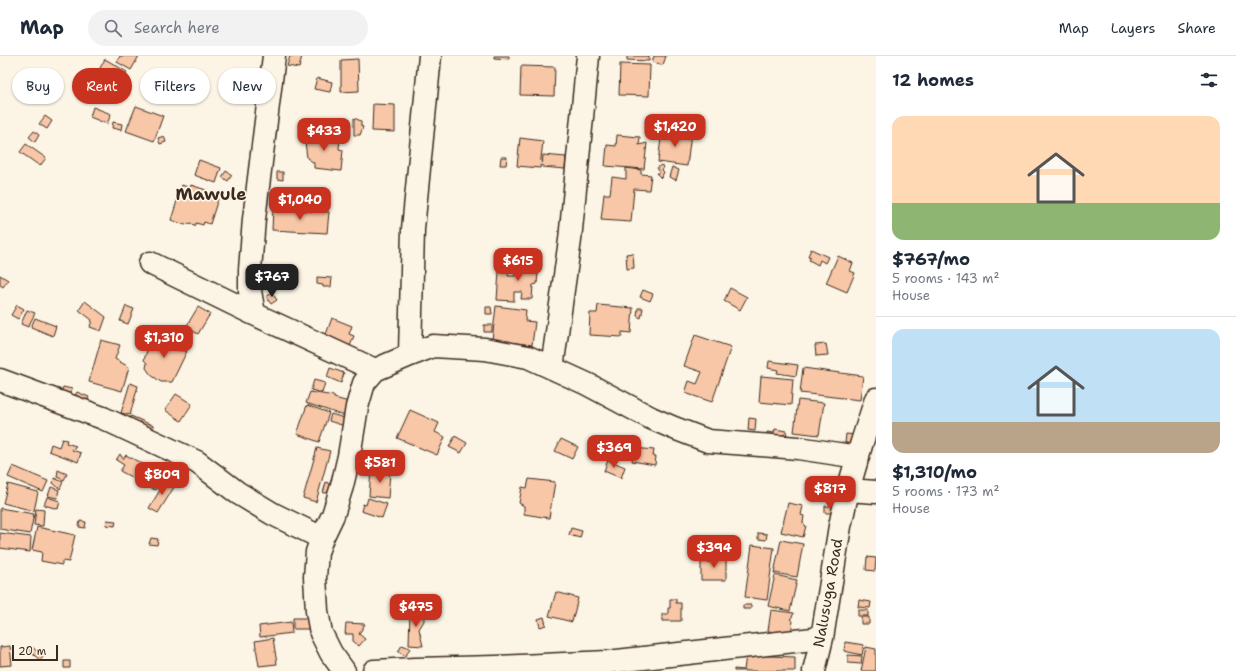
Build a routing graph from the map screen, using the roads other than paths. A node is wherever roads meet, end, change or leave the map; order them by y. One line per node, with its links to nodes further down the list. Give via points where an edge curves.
1 (274, 56): 5 (street, via 250,270)
2 (430, 56): 6 (street, via 413,230)
3 (588, 56): 7 (street, via 570,240)
4 (150, 263): 5 (street)
5 (254, 314): 8 (street)
6 (410, 355): 7 (street, via 434,346 485,349 528,357); 8 (street)
7 (552, 368): 11 (street, via 651,418 708,441 798,448)
8 (375, 370): 14 (street, via 364,383 342,486 334,515)
9 (0, 380): 14 (street, via 103,418 197,462 238,493)
10 (876, 399): 11 (street, Nalusuga Road)
11 (858, 457): 12 (street, Nalusuga Road)
12 (848, 490): 13 (street); 15 (street, Nalusuga Road, via 837,540)
13 (876, 492)
14 (322, 538): 16 (street, via 317,552 315,577 321,633)
15 (822, 638): 17 (street, via 608,662); 18 (street, Nalusuga Road)
16 (344, 671)
17 (374, 671)
18 (814, 671)

